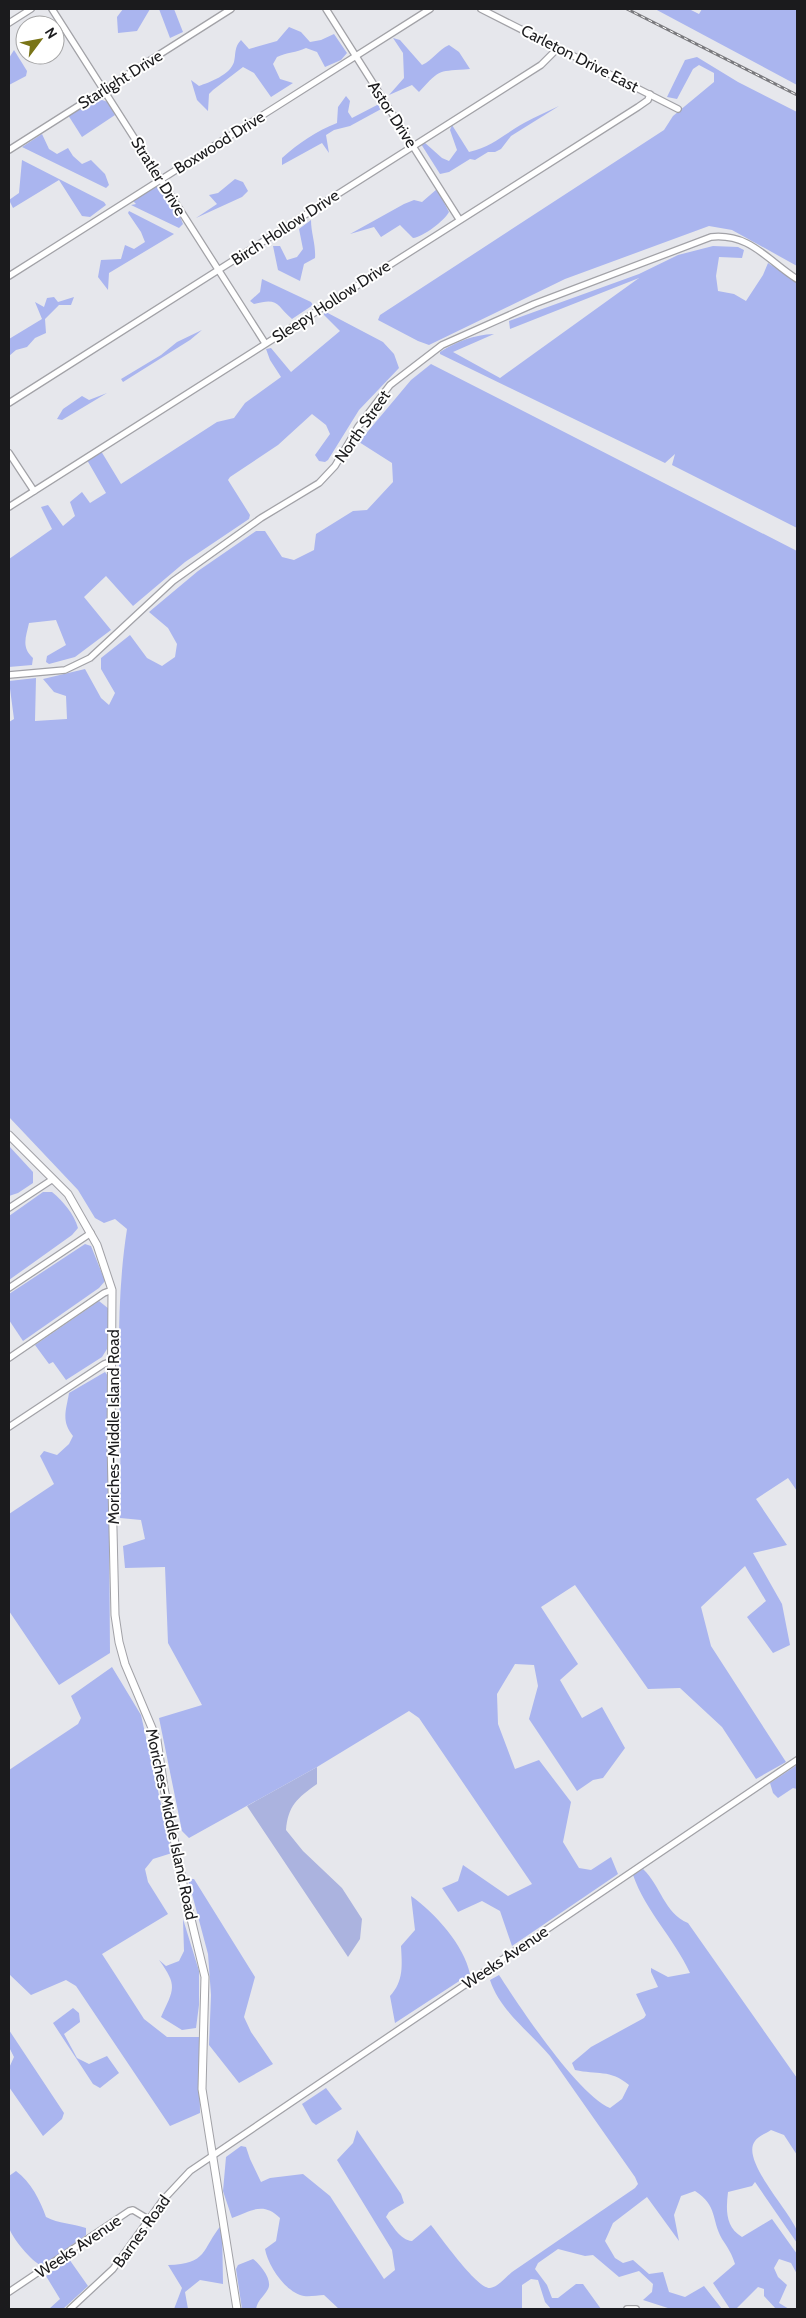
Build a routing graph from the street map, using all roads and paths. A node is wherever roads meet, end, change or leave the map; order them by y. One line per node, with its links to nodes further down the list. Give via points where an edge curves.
1 (31, 9): 7 (street)
2 (52, 9): 10 (street, Stratler Drive)
3 (231, 9): 10 (street, Starlight Drive)
4 (326, 9): 9 (street, Astor Drive)
5 (430, 9): 9 (street, Boxwood Drive)
6 (481, 9): 8 (street, Carleton Drive East)
7 (9, 23)
8 (558, 48): 11 (street, Carleton Drive East); 13 (street, Birch Hollow Drive, via 541,65)
9 (355, 55): 13 (street, Astor Drive); 15 (street, Boxwood Drive)
10 (103, 90): 14 (street, Starlight Drive); 15 (street, Stratler Drive)
11 (650, 94): 12 (street, Carleton Drive East); 16 (street, Sleepy Hollow Drive, via 648,100 638,107)
12 (678, 109)
13 (413, 145): 16 (street, Astor Drive); 17 (street, Birch Hollow Drive)
14 (9, 150)
15 (161, 179): 17 (street, Stratler Drive); 18 (street, Boxwood Drive)
16 (459, 219): 20 (street, Sleepy Hollow Drive)
17 (219, 269): 20 (street, Stratler Drive); 21 (street, Birch Hollow Drive)
18 (9, 276)
19 (797, 279): 25 (street, North Street, via 740,239 710,237 569,290 456,338 421,360 390,386 358,427 335,466 319,483 261,518 173,581 90,658 65,670)
20 (265, 344): 23 (street, Sleepy Hollow Drive)
21 (9, 403)
22 (9, 453): 23 (street)
23 (34, 490): 24 (street, Sleepy Hollow Drive)
24 (9, 507)
25 (9, 675)
26 (9, 1135): 27 (main road, Moriches-Middle Island Road)
27 (53, 1179): 28 (street); 29 (main road, Moriches-Middle Island Road, via 68,1194)
28 (9, 1208)
29 (91, 1233): 30 (street); 31 (main road, Moriches-Middle Island Road)
30 (9, 1288)
31 (112, 1290): 32 (street); 33 (main road, Moriches-Middle Island Road)
32 (9, 1358)
33 (112, 1361): 34 (street); 36 (main road, Moriches-Middle Island Road, via 115,1614 125,1664 157,1740 185,1894 203,1964 202,2089)
34 (9, 1428)
35 (797, 1760): 36 (street, Weeks Avenue)
36 (213, 2154): 37 (street, Barnes Road, via 181,2179); 40 (main road, Moriches-Middle Island Road)
37 (148, 2219): 38 (street, Weeks Avenue, via 129,2211); 39 (street, Barnes Road, via 113,2269)
38 (9, 2292)
39 (70, 2309)
40 (237, 2309)
41 (627, 2309): 42 (street)
42 (636, 2309)

